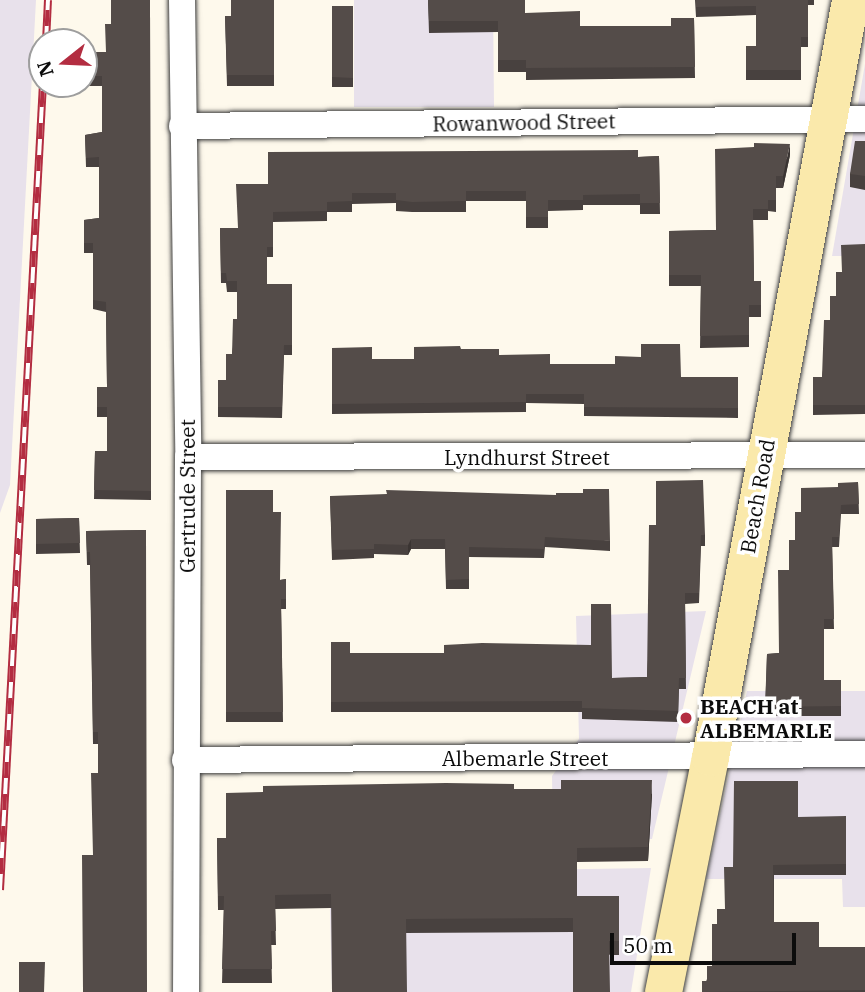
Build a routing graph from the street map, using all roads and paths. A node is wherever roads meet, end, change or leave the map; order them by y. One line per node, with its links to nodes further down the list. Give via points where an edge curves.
1 (182, 0): 5 (street, Gertrude Street)
2 (850, 0): 3 (street, Beach Road)
3 (827, 119): 4 (street, Rowanwood Street); 5 (street, Rowanwood Street); 8 (street, Beach Road)
4 (865, 119)
5 (183, 126): 7 (street, Gertrude Street)
6 (865, 455): 8 (street, Lyndhurst Street)
7 (188, 457): 8 (street, Lyndhurst Street); 11 (street, Gertrude Street)
8 (765, 457): 10 (street, Beach Road)
9 (865, 754): 10 (street, Albemarle Street)
10 (710, 757): 11 (street, Albemarle Street); 13 (street, Beach Road)
11 (186, 760): 12 (street, Gertrude Street)
12 (187, 992)
13 (663, 992)

